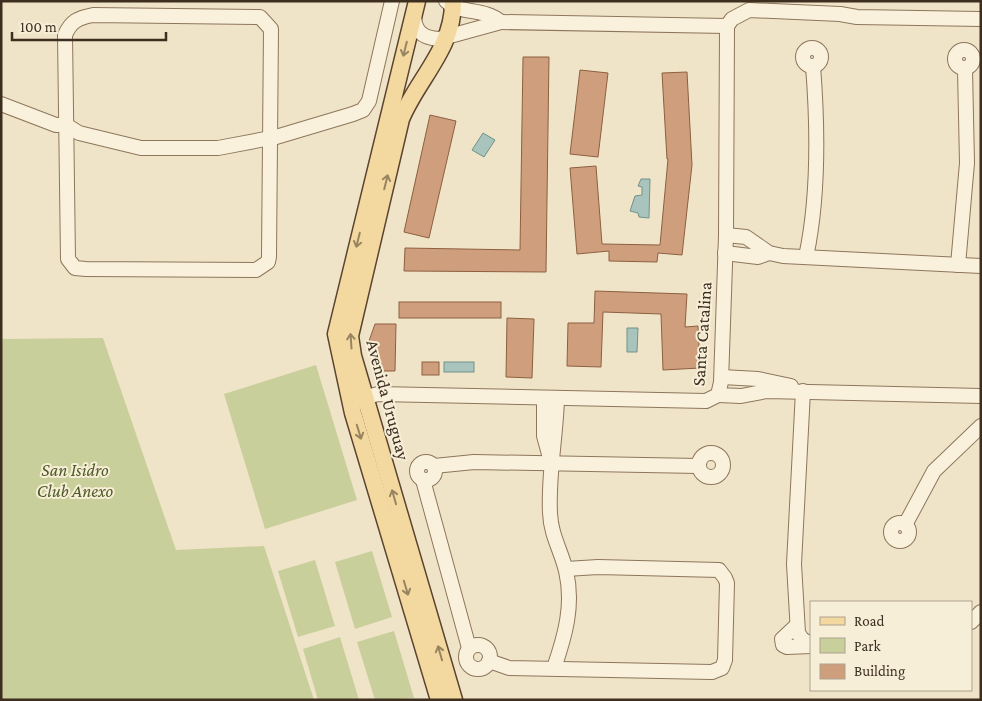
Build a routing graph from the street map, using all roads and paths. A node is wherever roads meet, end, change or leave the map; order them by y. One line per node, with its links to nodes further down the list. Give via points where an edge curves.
1 (392, 1): 13 (street, via 365,108)
2 (451, 3): 6 (street, via 484,12); 8 (main road, Avenida Uruguay)
3 (418, 5): 8 (street, via 414,24 419,33 428,39); 25 (main road, Avenida Uruguay, one-way to 25, via 336,326 336,344)
4 (841, 7): 5 (street, via 857,17); 7 (street, via 749,10 732,19)
5 (981, 19)
6 (501, 22): 7 (street); 8 (street)
7 (727, 26): 14 (street, Santa Catalina)
8 (450, 35): 25 (main road, Avenida Uruguay, one-way to 8, via 351,346 352,325 401,119)
9 (813, 66): 17 (street, via 816,143 812,221)
10 (965, 69): 18 (street, via 967,163)
11 (1, 104): 12 (street, via 56,125)
12 (66, 125): 13 (street, via 79,133 141,148 218,148); 13 (street, via 65,35 78,18 93,15 260,17 271,29); 13 (street, via 68,259 75,268 86,269 248,270 263,267 269,257)
13 (270, 138)
14 (726, 235): 15 (street, Santa Catalina); 16 (street, via 746,237)
15 (725, 253): 16 (street, via 758,257); 20 (street, Santa Catalina)
16 (770, 254): 17 (street)
17 (806, 257): 18 (street)
18 (958, 266): 19 (street)
19 (981, 266)
20 (722, 377): 21 (street, via 786,383); 22 (street, Santa Catalina)
21 (803, 392): 22 (street); 23 (street); 33 (street, via 794,564)
22 (718, 395): 24 (street, Santa Catalina, via 706,401)
23 (981, 396)
24 (550, 398): 25 (street, Santa Catalina, via 378,394); 27 (street)
25 (358, 399): 37 (main road, Avenida Uruguay, one-way to 37); 38 (main road, Avenida Uruguay, one-way to 25)
26 (981, 426): 29 (street, via 934,471)
27 (552, 464): 28 (street); 30 (street, via 552,530); 36 (street, via 474,462 434,466 432,478 423,480 469,648 466,659 473,667 484,667 489,661 509,668)
28 (699, 466)
29 (906, 525)
30 (566, 569): 36 (street, via 568,620); 36 (street, via 719,570 726,583 725,660 722,668 712,672)
31 (981, 612): 32 (street)
32 (972, 621)
33 (797, 625): 34 (street, via 802,639); 35 (street, via 785,634 783,645)
34 (810, 644)
35 (810, 645)
36 (554, 668)
37 (439, 700)
38 (454, 700)

